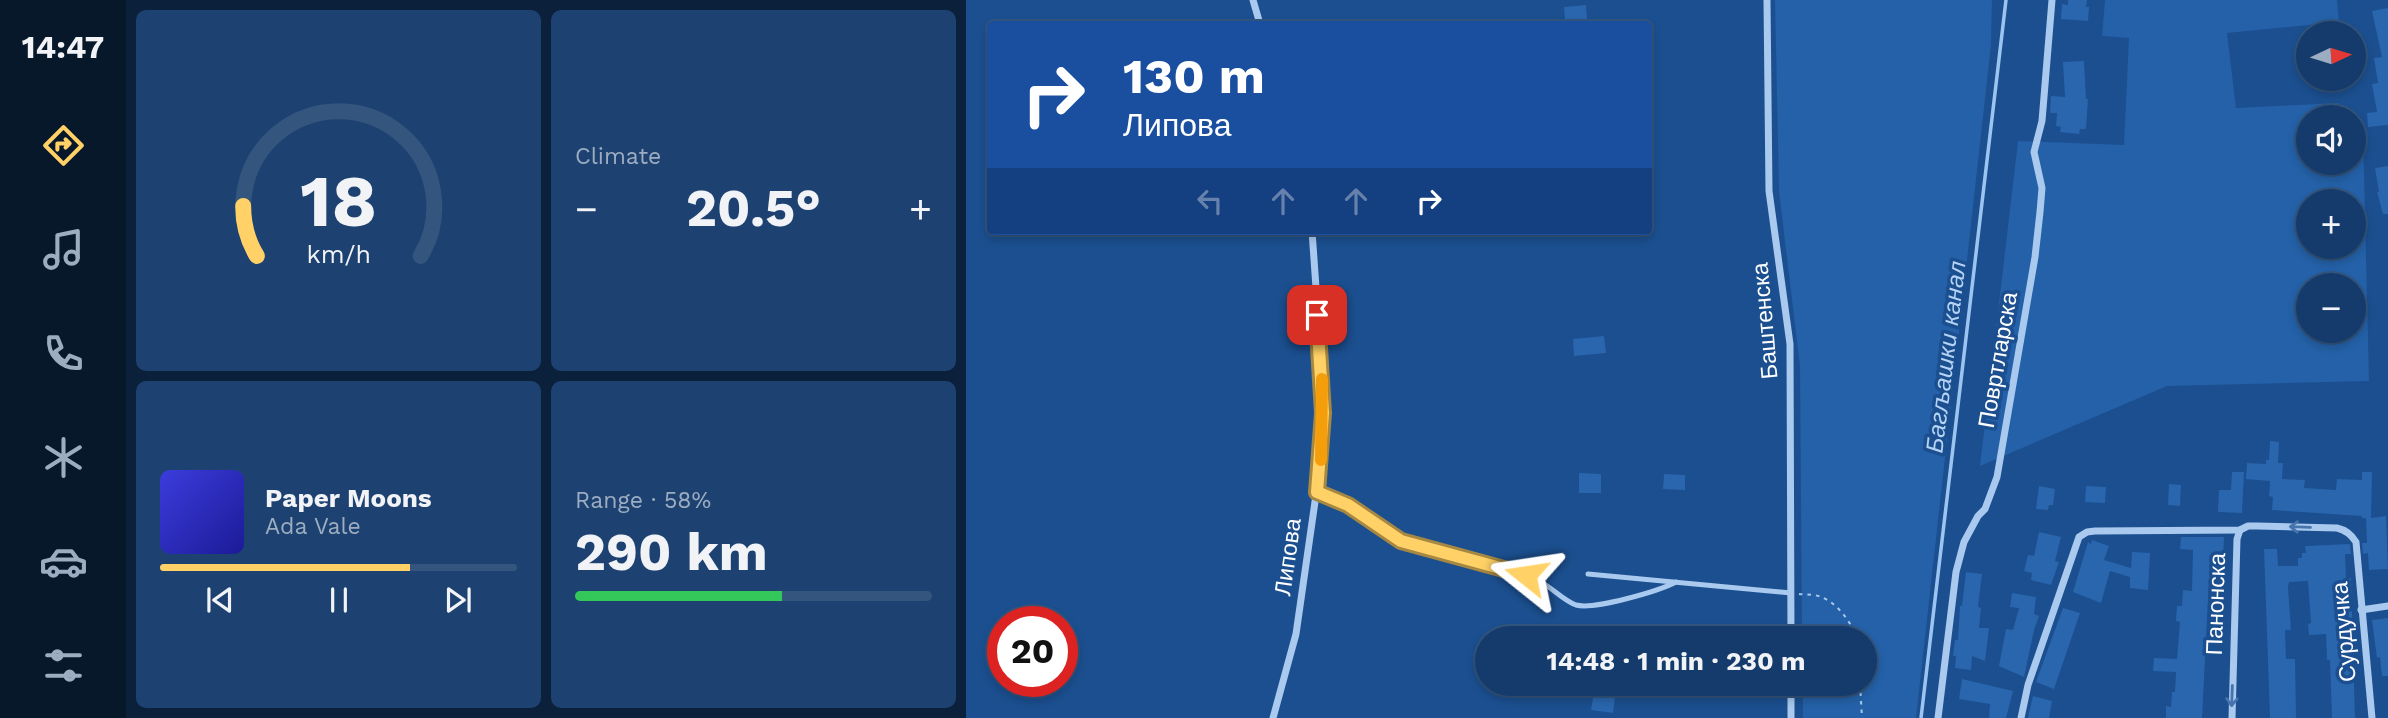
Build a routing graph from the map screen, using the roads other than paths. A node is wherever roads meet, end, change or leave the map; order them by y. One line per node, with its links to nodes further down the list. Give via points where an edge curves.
1 (1253, 0): 4 (street)
2 (1767, 0): 11 (street, Баштенска, via 1769,191 1790,344)
3 (2052, 0): 18 (street, Повртларска, via 2042,121 2034,152 2042,188 2035,257 1997,477 1985,509 1964,542 1955,572)
4 (1259, 21)
5 (1311, 235): 6 (street, Липова, via 1323,387)
6 (1317, 492): 10 (lane, via 1348,505 1401,541 1535,579 1580,606); 16 (street, Липова, via 1296,634)
7 (2240, 530): 8 (street, Панонска, one-way to 7, via 2347,531 2337,528 2250,526); 19 (street, via 2095,531 2080,537 2028,685); 20 (street, Панонска, one-way to 20, via 2236,539)
8 (2356, 542): 13 (street, Сурдучка)
9 (1588, 574): 10 (lane)
10 (1676, 582): 11 (lane)
11 (1791, 593): 14 (street, Баштенска)
12 (2388, 606): 13 (street)
13 (2361, 610): 21 (street, Сурдучка)
14 (1791, 626)
15 (1791, 696): 17 (street)
16 (1273, 718)
17 (1791, 718)
18 (1938, 718)
19 (2021, 718)
20 (2232, 718)
21 (2372, 718)

